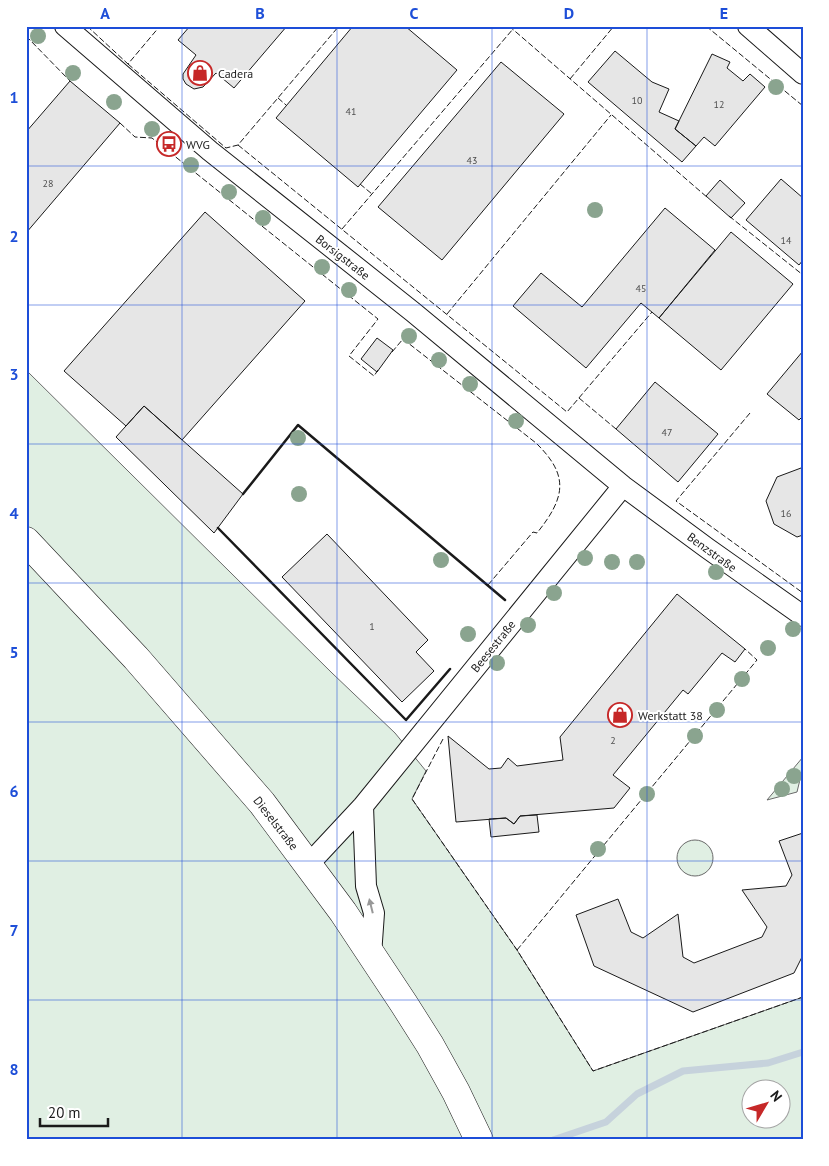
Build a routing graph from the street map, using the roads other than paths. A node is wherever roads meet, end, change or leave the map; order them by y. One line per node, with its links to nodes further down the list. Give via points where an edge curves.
1 (65, 26): 4 (street, Borsigstraße, via 210,151 414,312)
2 (748, 26): 3 (street)
3 (803, 74)
4 (623, 486): 6 (street, Benzstraße); 7 (street, Beesestraße)
5 (26, 541): 8 (main road, Dieselstraße, via 194,724 262,803)
6 (803, 616)
7 (363, 806): 8 (street, Beesestraße); 9 (street, one-way to 7, via 374,914 366,886)
8 (308, 865): 9 (main road, Dieselstraße)
9 (371, 955): 10 (main road, Dieselstraße, via 430,1045)
10 (479, 1140)

